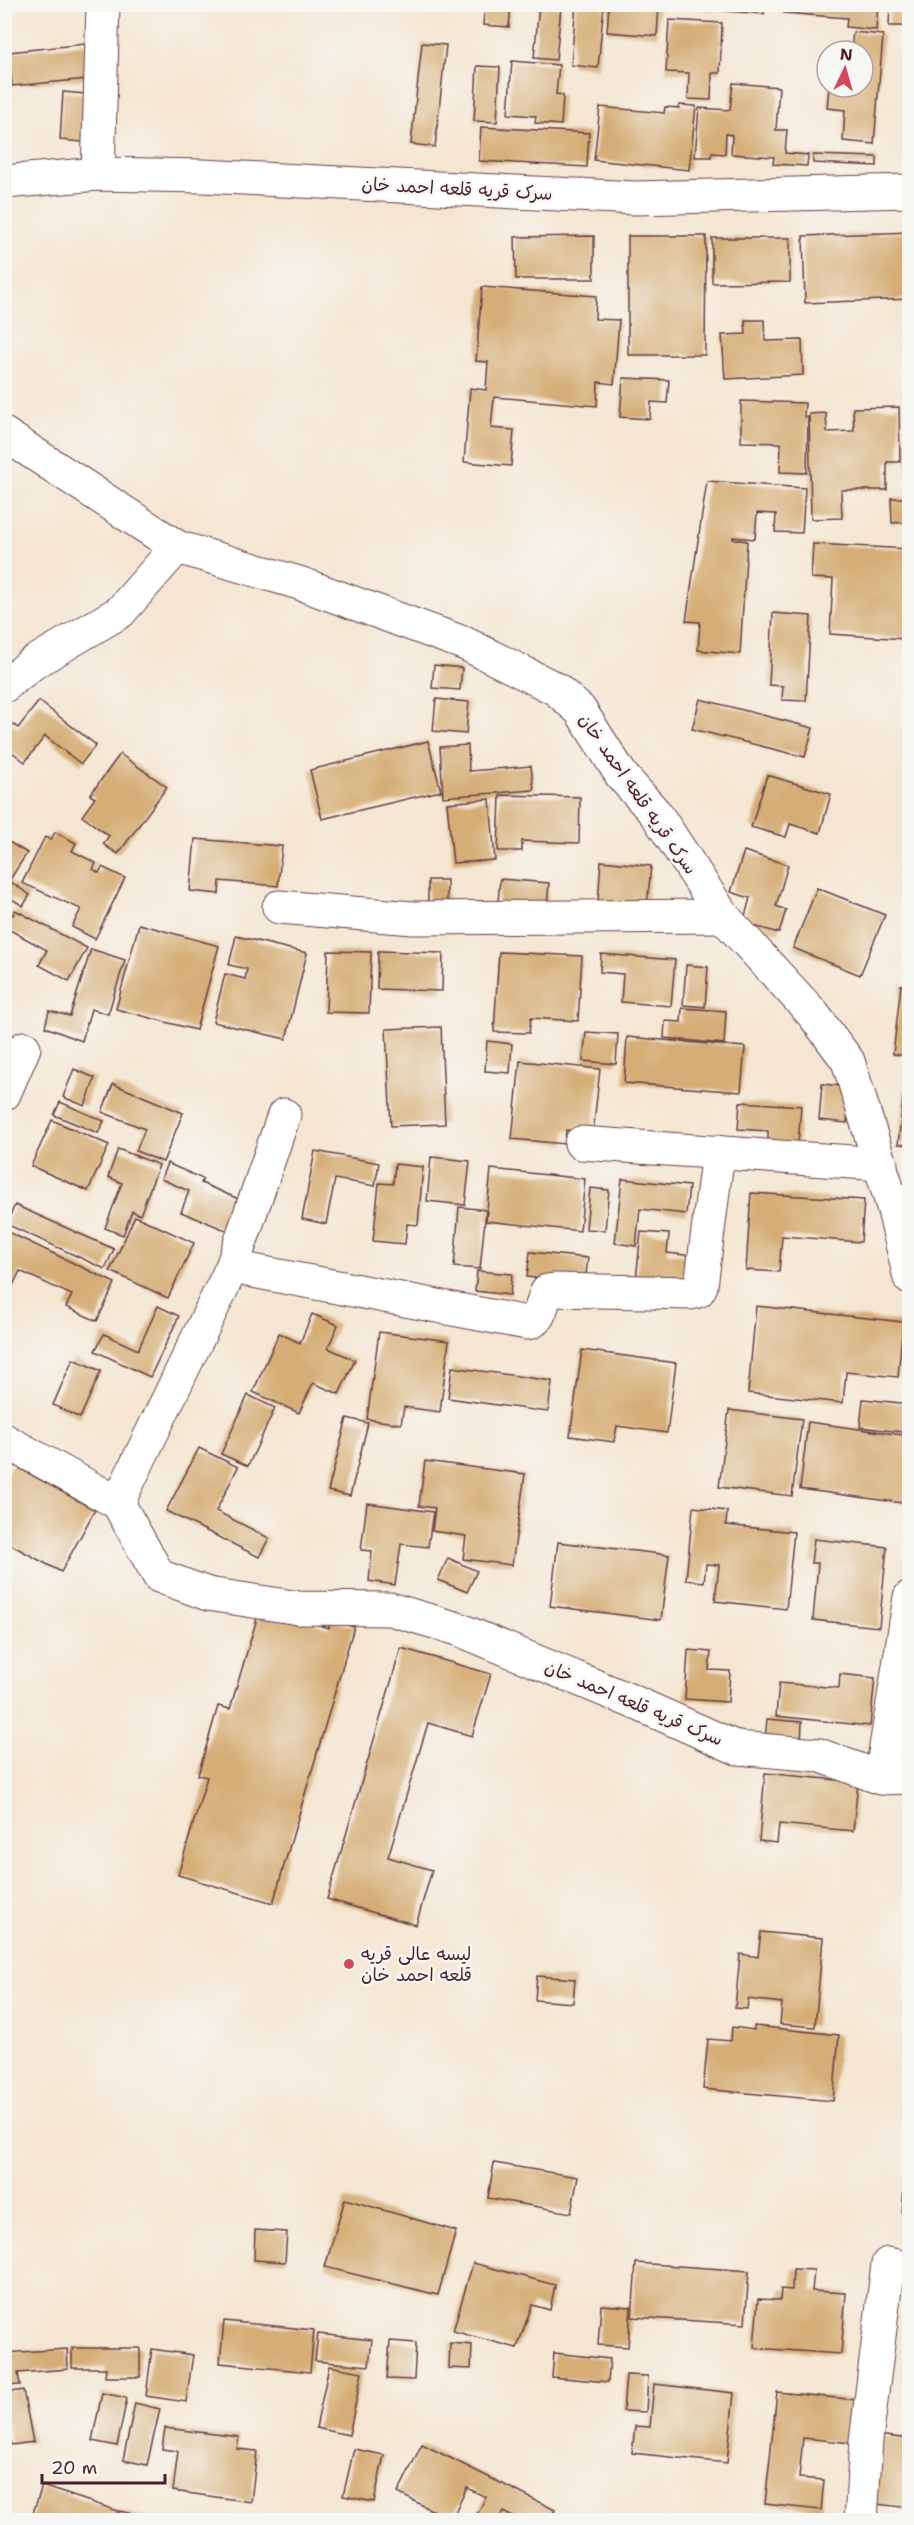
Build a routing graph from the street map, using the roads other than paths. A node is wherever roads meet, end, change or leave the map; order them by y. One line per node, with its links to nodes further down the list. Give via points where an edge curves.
1 (103, 4): 2 (street)
2 (98, 174): 3 (street, سرک قریه قلعه احمد خان); 4 (street, سرک قریه قلعه احمد خان, via 636,198)
3 (4, 182)
4 (909, 191)
5 (4, 434): 6 (street, سرک قریه قلعه احمد خان)
6 (177, 547): 7 (street, via 120,612 33,663); 9 (street, سرک قریه قلعه احمد خان, via 299,583 455,639 556,689 580,710 622,776 657,815)
7 (4, 686)
8 (279, 907): 9 (street, via 413,918)
9 (723, 916): 15 (street, سرک قریه قلعه احمد خان, via 813,1014 848,1061)
10 (24, 1048): 11 (street)
11 (4, 1094)
12 (284, 1115): 16 (street)
13 (581, 1143): 14 (street)
14 (717, 1152): 15 (street); 16 (street, via 701,1286 690,1293 547,1291 538,1317 527,1323)
15 (881, 1164): 17 (street, سرک قریه قلعه احمد خان)
16 (232, 1267): 19 (street)
17 (909, 1278)
18 (4, 1440): 19 (street)
19 (118, 1503): 21 (street, سرک قریه قلعه احمد خان, via 159,1576 208,1594 299,1608 390,1610 458,1629 737,1748 819,1755)
20 (909, 1597): 21 (street, سرک قریه قلعه احمد خان)
21 (895, 1777)
22 (909, 2269): 23 (street, via 888,2264 866,2441)
23 (861, 2520)

